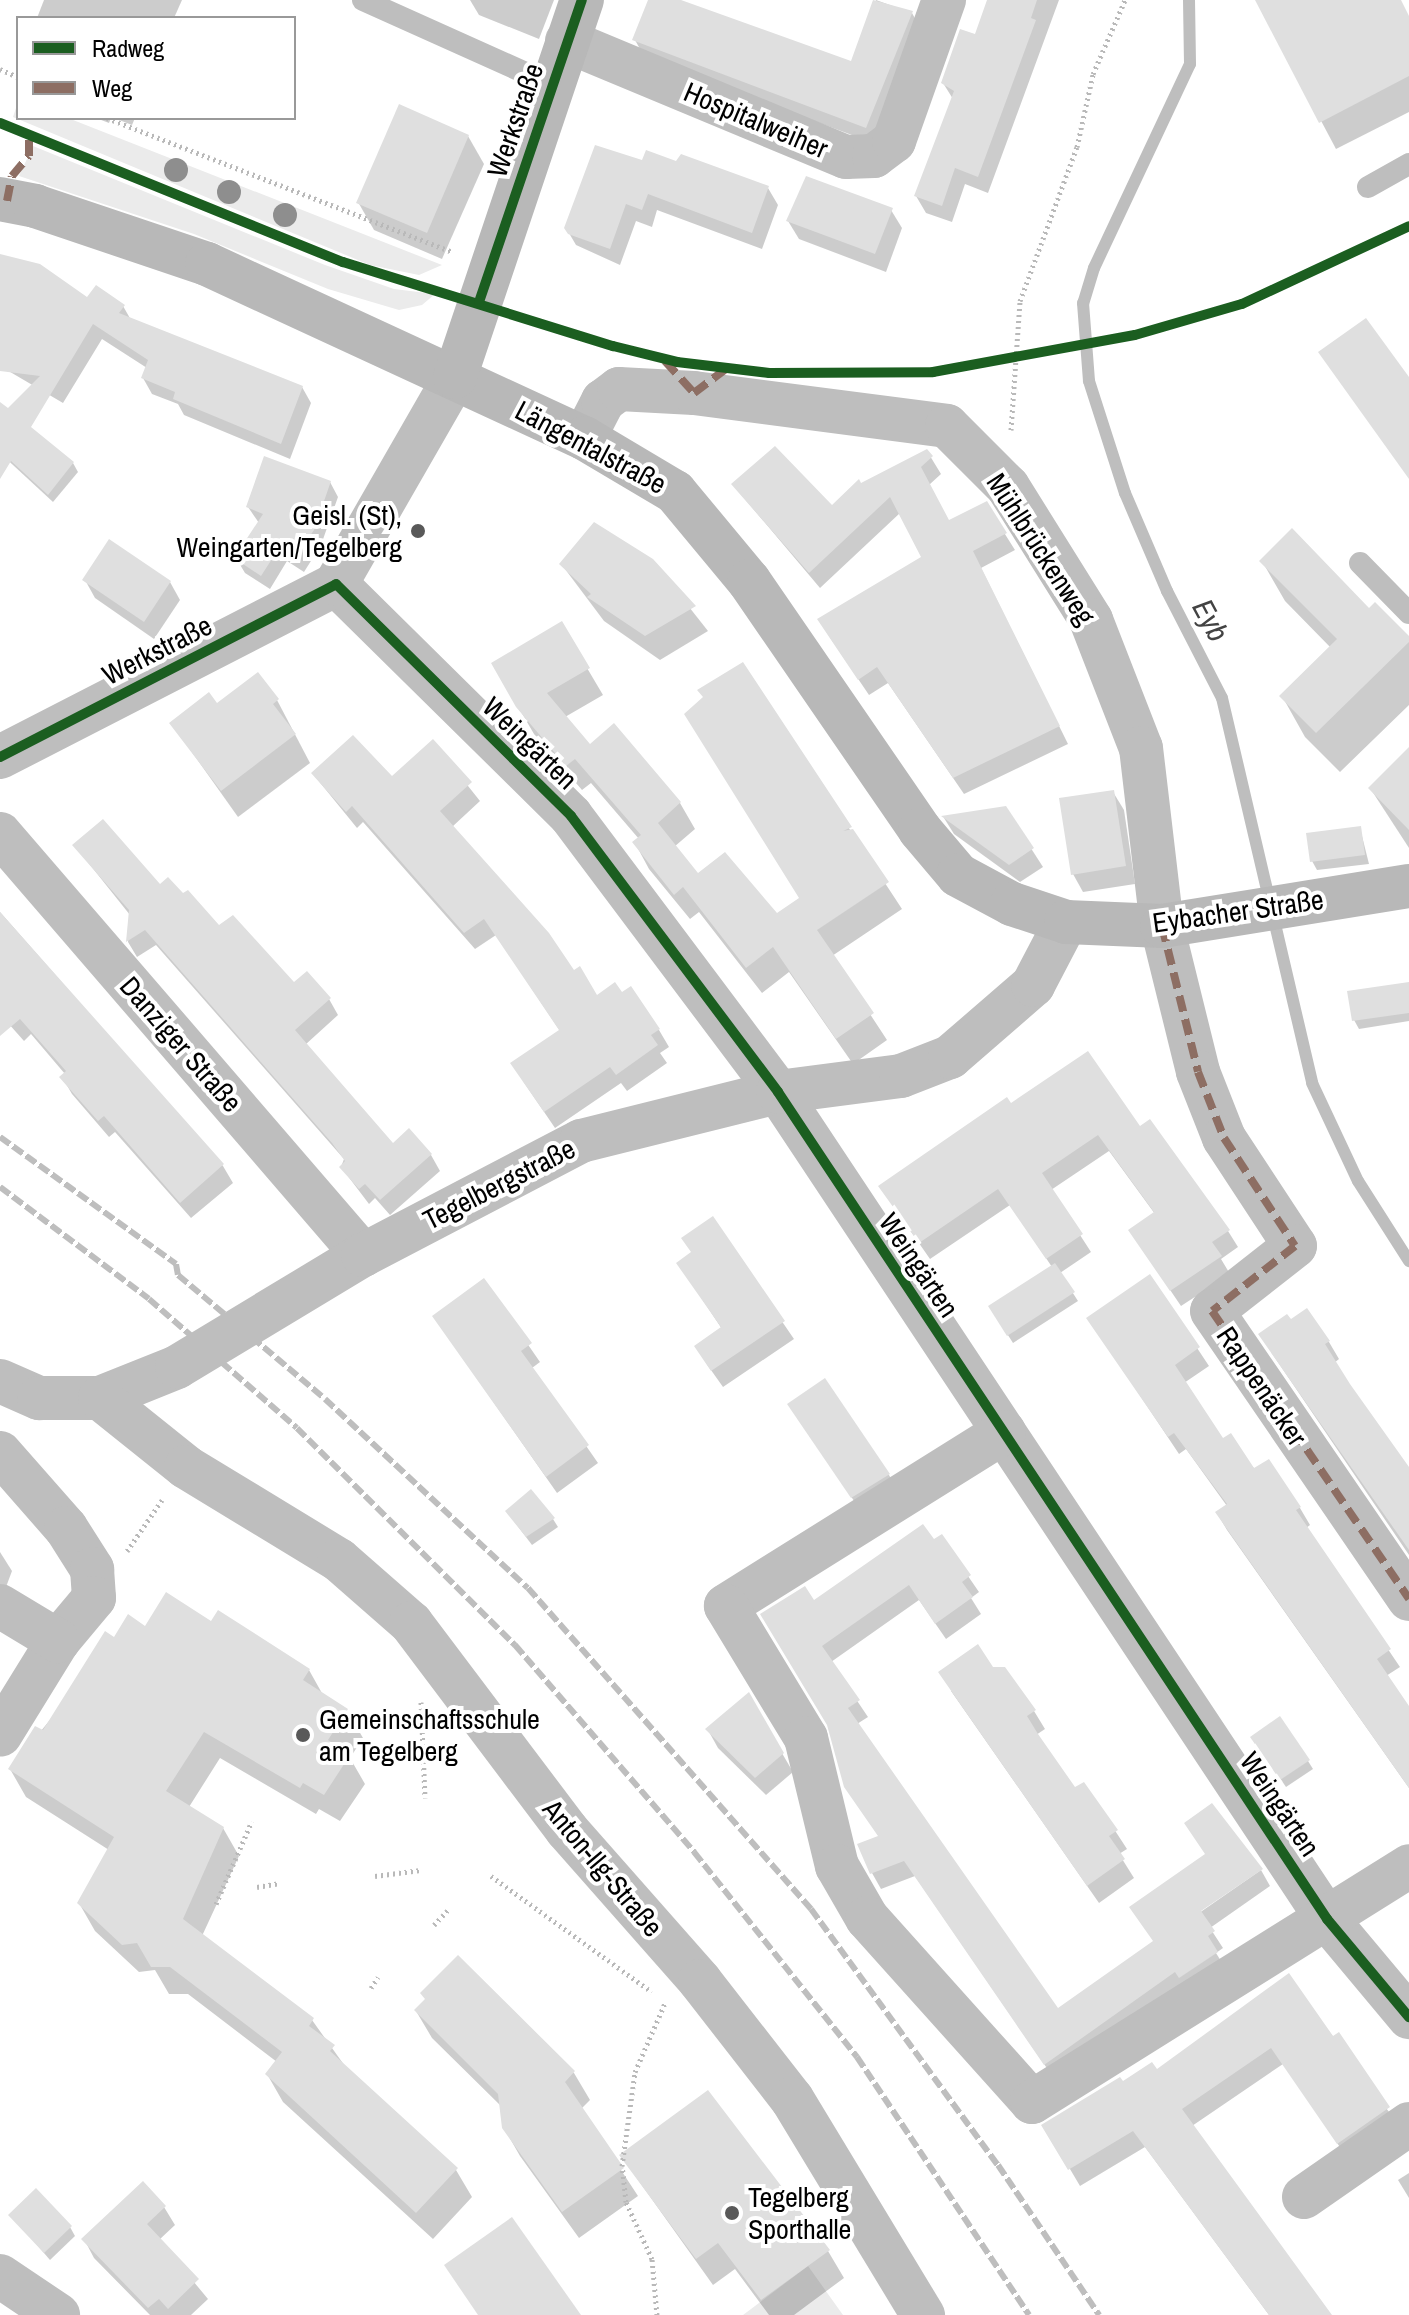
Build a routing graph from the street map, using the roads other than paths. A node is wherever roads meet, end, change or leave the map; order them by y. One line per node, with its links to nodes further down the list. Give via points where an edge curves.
1 (363, 0): 5 (lane)
2 (582, 0): 4 (main road, Werkstraße)
3 (944, 0): 4 (street, Hospitalweiher, via 894,141 874,156 846,157)
4 (567, 41): 5 (main road, Werkstraße)
5 (552, 85): 9 (main road, Werkstraße)
6 (1409, 164): 7 (lane)
7 (1368, 187)
8 (0, 199): 9 (main road, Längentalstraße, via 207,264)
9 (455, 377): 10 (main road, Längentalstraße); 12 (street, Werkstraße)
10 (584, 438): 17 (main road, Längentalstraße, via 675,492 749,581 920,830 958,875 1012,904); 18 (street, Mühlbrückenweg, via 603,401 619,389 694,393 947,426 1008,487 1091,620 1141,748)
11 (1360, 563): 13 (lane)
12 (336, 584): 14 (street, Werkstraße); 19 (street, Weingärten, via 571,816)
13 (1409, 613)
14 (0, 757)
15 (0, 834): 20 (street, Danziger Straße)
16 (1409, 886): 18 (main road, Eybacher Straße)
17 (1066, 922): 18 (main road, Eybacher Straße); 19 (street, Tegelbergstraße, via 1033,985 950,1057 901,1076)
18 (1162, 926): 25 (street, Rappenäcker, via 1198,1072 1224,1138 1295,1246 1212,1311)
19 (778, 1092): 20 (street, Tegelbergstraße, via 581,1141); 23 (street, Weingärten)
20 (363, 1255): 22 (street, Tegelbergstraße, via 177,1367)
21 (0, 1381): 22 (street, Tegelbergstraße, via 39,1398)
22 (100, 1398): 36 (street, Anton-Ilg-Straße, via 186,1467 339,1560 411,1623 683,1992 792,2099)
23 (1004, 1432): 30 (street, Weingärten); 30 (street, via 726,1606 806,1738 837,1866 867,1918 1032,2102)
24 (0, 1453): 27 (street, via 66,1528 92,1569 94,1598)
25 (1409, 1599)
26 (0, 1606): 27 (street)
27 (58, 1641): 28 (street)
28 (0, 1735)
29 (1409, 1866): 30 (street)
30 (1327, 1919): 31 (street, Weingärten)
31 (1409, 2017)
32 (1409, 2124): 33 (street)
33 (1304, 2197)
34 (0, 2276): 35 (street)
35 (58, 2315)
36 (923, 2315)

